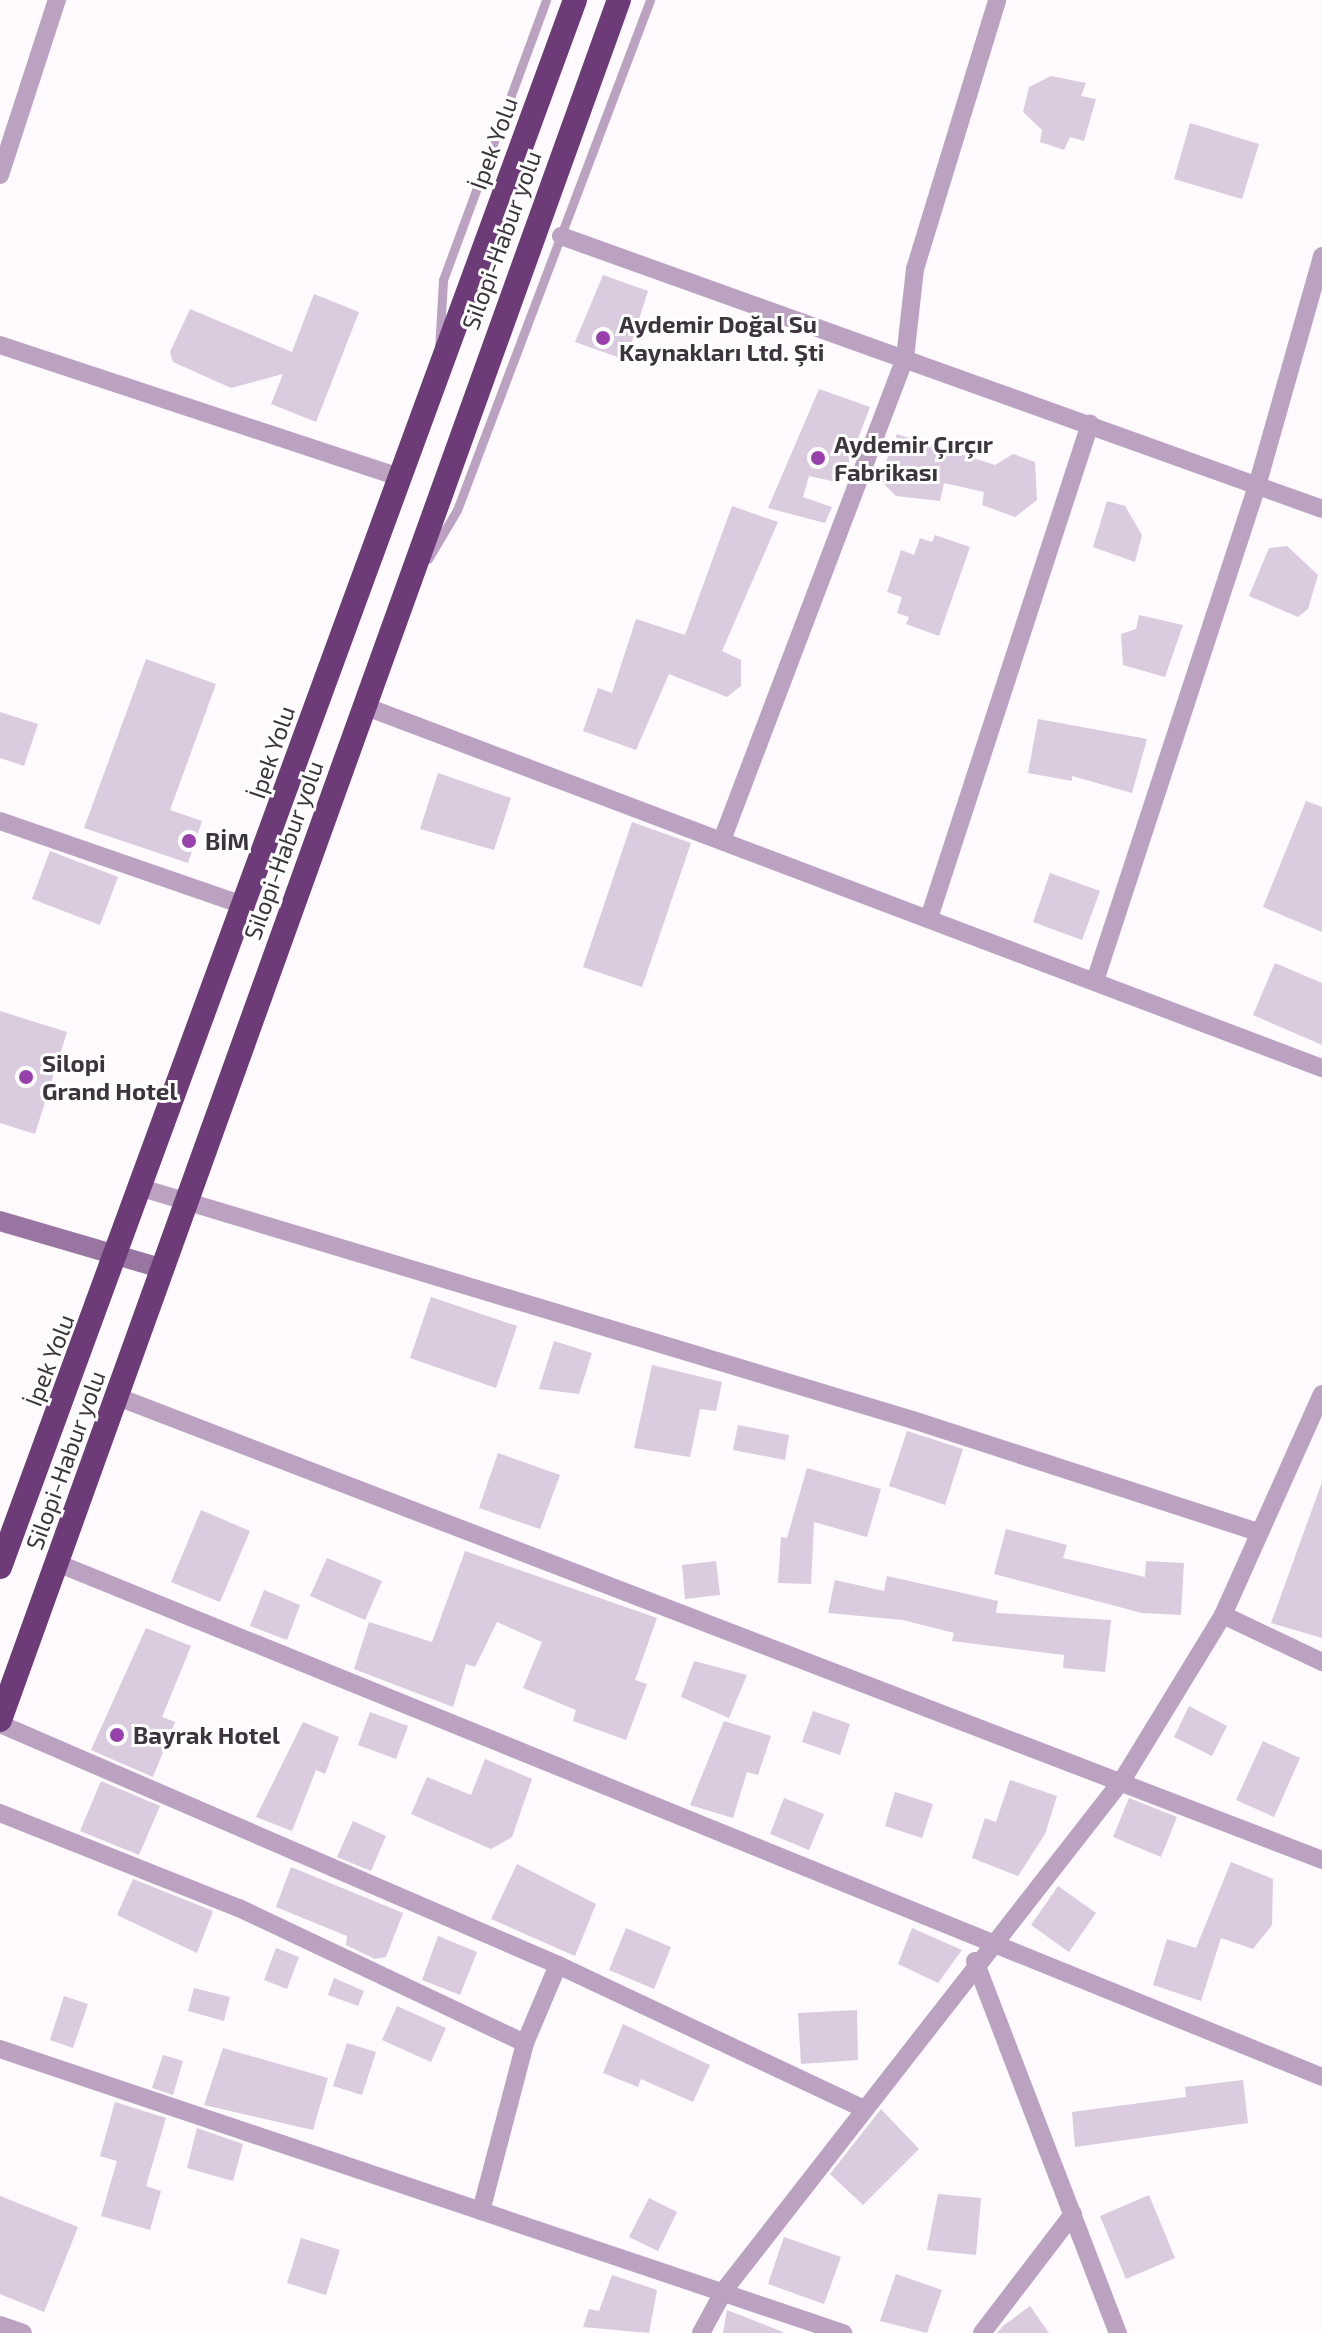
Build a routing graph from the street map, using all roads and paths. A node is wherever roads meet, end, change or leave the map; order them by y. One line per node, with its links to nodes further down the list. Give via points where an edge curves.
1 (57, 0): 7 (street)
2 (575, 0): 12 (highway, İpek Yolu)
3 (619, 0): 17 (highway, Silopi-Habur yolu)
4 (650, 0): 8 (lane)
5 (997, 0): 11 (street, via 915,269)
6 (544, 2): 12 (lane, via 443,280)
7 (0, 175)
8 (561, 236): 11 (street); 17 (lane, via 457,510)
9 (1322, 256): 15 (street)
10 (0, 345): 14 (street)
11 (905, 358): 13 (street); 20 (street)
12 (441, 365): 14 (highway, İpek Yolu)
13 (1090, 424): 15 (street); 22 (street)
14 (399, 477): 21 (highway, İpek Yolu)
15 (1257, 486): 16 (street); 23 (street)
16 (1322, 509)
17 (401, 594): 18 (highway, Silopi-Habur yolu)
18 (364, 706): 20 (street); 26 (highway, Silopi-Habur yolu)
19 (0, 821): 21 (street)
20 (722, 840): 22 (street)
21 (246, 906): 25 (highway, İpek Yolu)
22 (929, 918): 23 (street)
23 (1095, 981): 24 (street)
24 (1322, 1068)
25 (145, 1189): 26 (street); 28 (highway, İpek Yolu)
26 (187, 1204): 29 (highway, Silopi-Habur yolu); 32 (street, via 913,1420)
27 (0, 1221): 28 (street)
28 (119, 1255): 29 (street); 34 (highway, İpek Yolu)
29 (164, 1269): 31 (highway, Silopi-Habur yolu)
30 (1322, 1394): 32 (street)
31 (118, 1397): 33 (highway, Silopi-Habur yolu); 38 (street)
32 (1257, 1532): 35 (street)
33 (57, 1563): 37 (highway, Silopi-Habur yolu); 41 (street)
34 (0, 1567)
35 (1223, 1615): 36 (street); 38 (street)
36 (1322, 1662)
37 (0, 1722): 43 (street)
38 (1123, 1779): 40 (street); 41 (street)
39 (0, 1813): 44 (street, via 239,1908)
40 (1322, 1860)
41 (992, 1943): 42 (street); 46 (street)
42 (975, 1961): 47 (street); 49 (street)
43 (558, 1965): 44 (street); 47 (street)
44 (525, 2043): 48 (street)
45 (0, 2049): 48 (street)
46 (1322, 2077)
47 (864, 2109): 50 (street)
48 (481, 2211): 50 (street)
49 (1073, 2214): 52 (street); 56 (street)
50 (725, 2289): 54 (street); 55 (street)
51 (0, 2325): 53 (street)
52 (1120, 2332)
53 (23, 2333)
54 (701, 2333)
55 (843, 2333)
56 (982, 2333)

